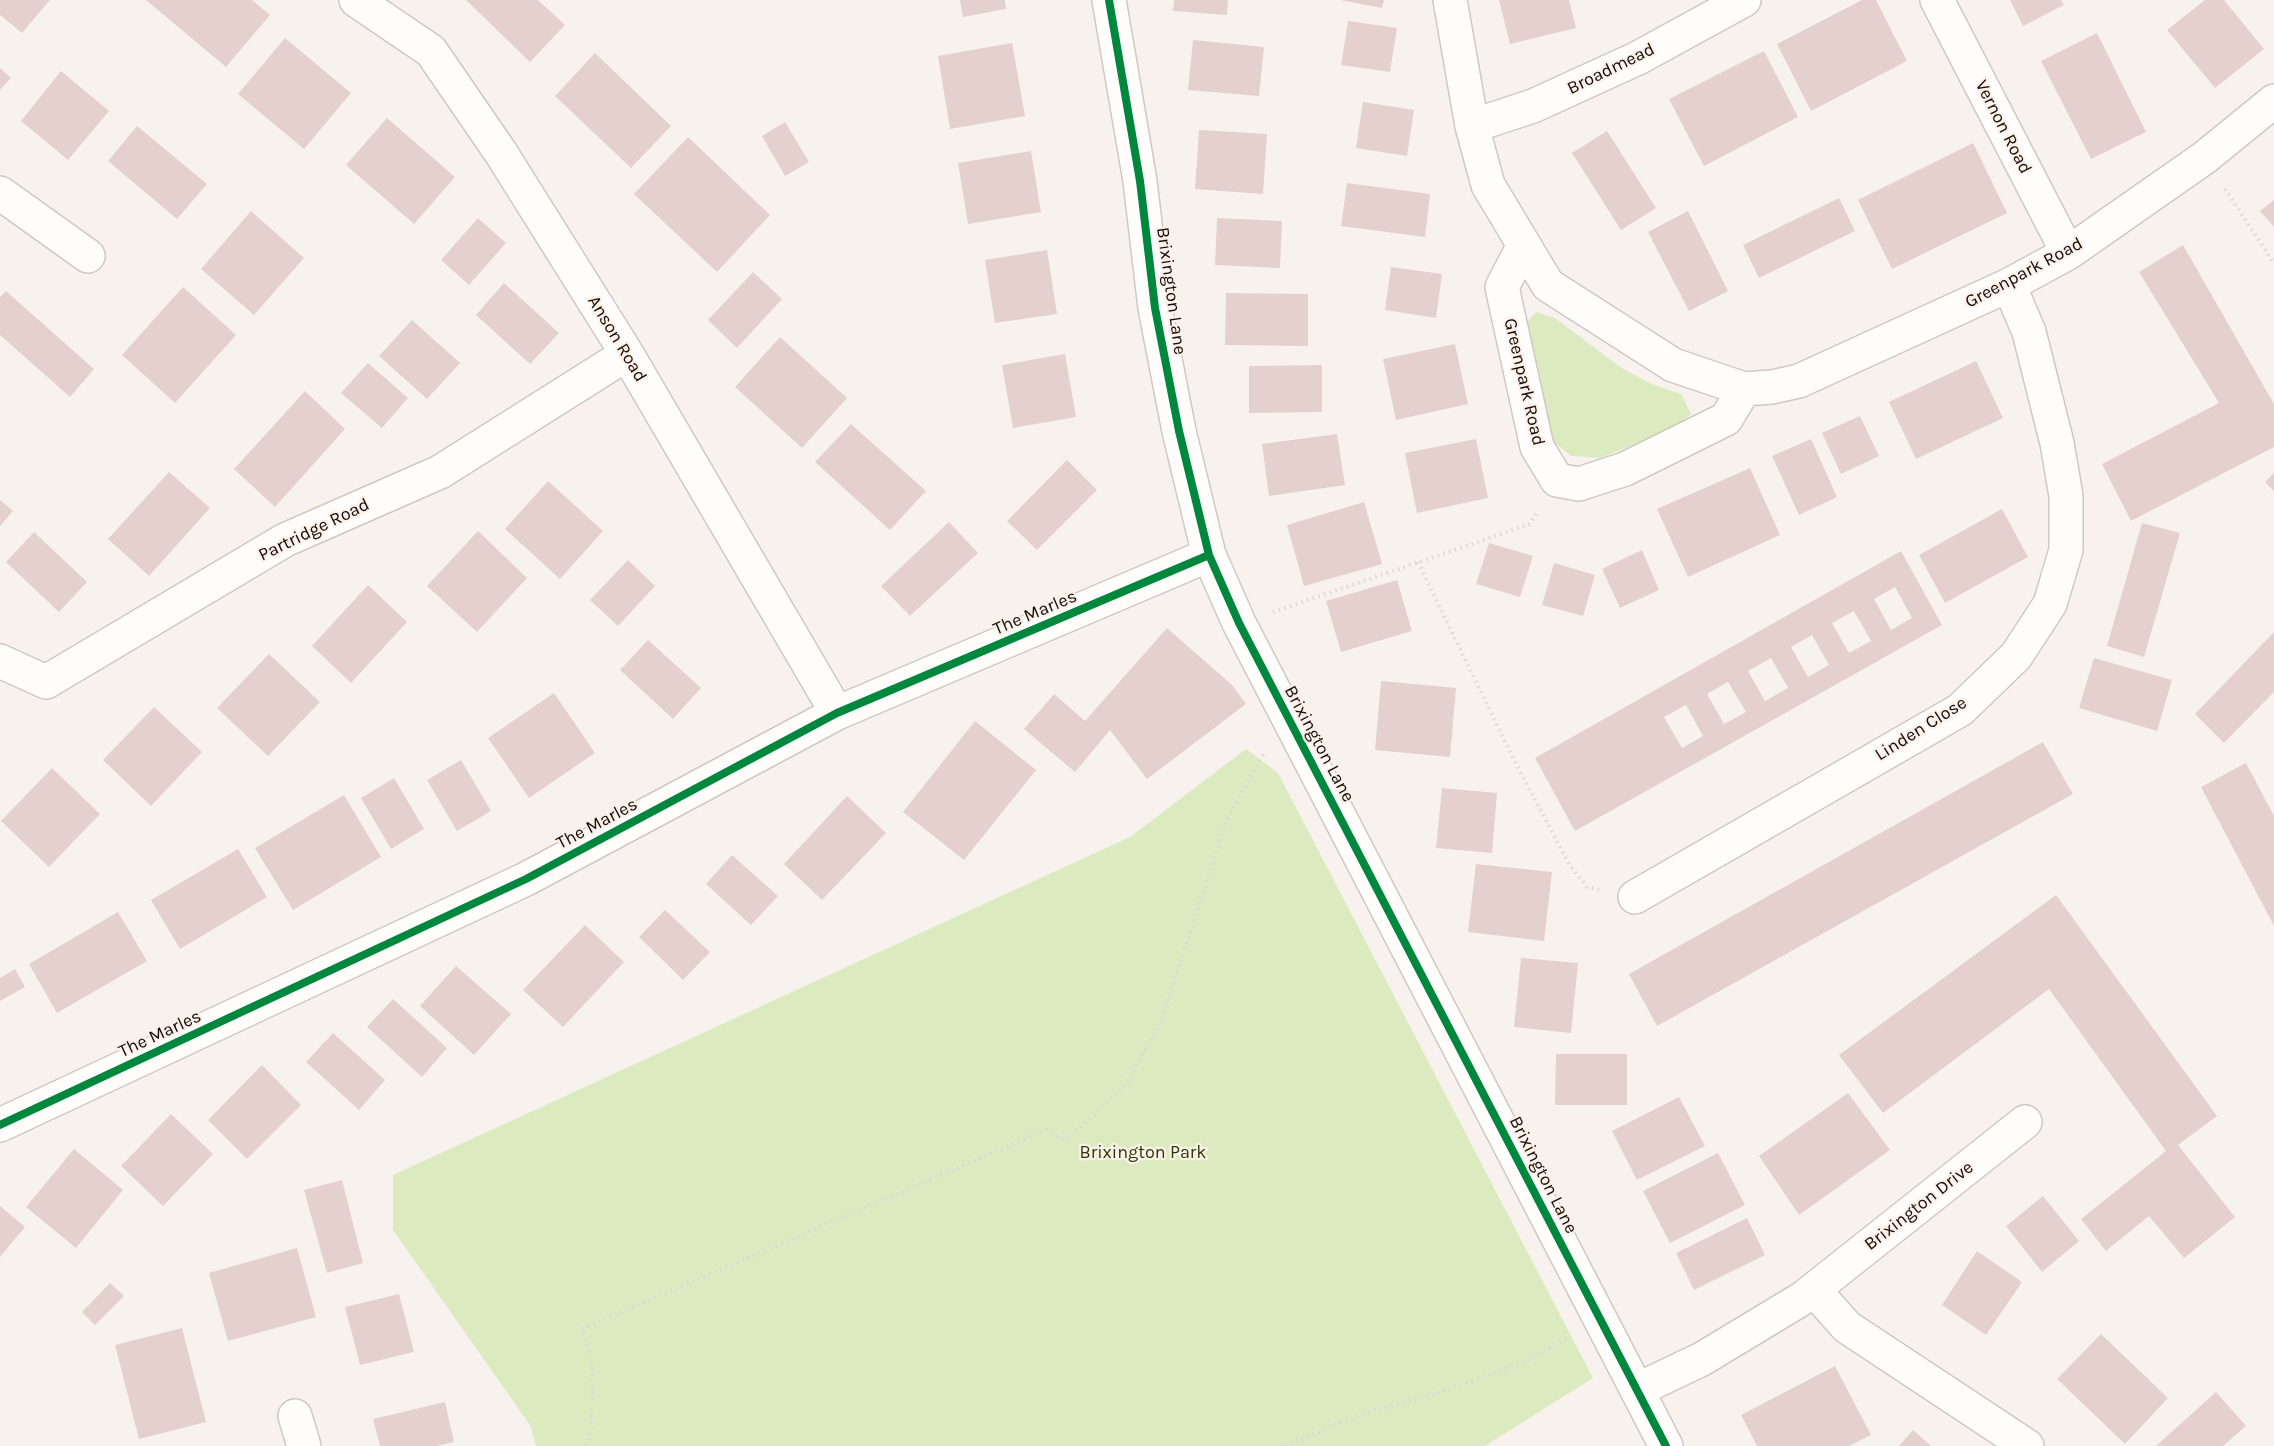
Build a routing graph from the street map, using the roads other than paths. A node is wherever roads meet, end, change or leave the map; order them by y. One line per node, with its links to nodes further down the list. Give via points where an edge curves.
1 (356, 0): 13 (street, Anson Road, via 431,51 501,153)
2 (1109, 0): 15 (street, Brixington Lane, via 1140,181 1155,308)
3 (1450, 0): 7 (street, Greenpark Road)
4 (1744, 0): 7 (street, Broadmead, via 1638,58 1533,106)
5 (1937, 0): 10 (street, Vernon Road)
6 (2274, 101): 10 (street, Greenpark Road, via 2204,158)
7 (1472, 126): 9 (street, Greenpark Road, via 1488,185)
8 (0, 193): 11 (street)
9 (1522, 247): 14 (street, Greenpark Road, via 1548,285 1673,365); 14 (street, Greenpark Road, via 1502,287 1537,447 1557,480 1579,484 1625,469 1726,419)
10 (2068, 253): 12 (street, Greenpark Road)
11 (88, 256)
12 (2009, 285): 14 (street, Greenpark Road, via 1799,381); 18 (street, Linden Close, via 2029,332 2066,496 2066,550 2050,604 2016,656 1960,710)
13 (627, 354): 16 (street, Partridge Road, via 440,472 285,540 46,682); 17 (street, Anson Road)
14 (1744, 389)
15 (1209, 555): 17 (street, The Marles); 22 (street, Brixington Lane, via 1239,623)
16 (0, 661)
17 (837, 712): 20 (street, The Marles, via 526,879)
18 (1635, 897)
19 (2025, 1122): 21 (street, Brixington Drive)
20 (0, 1125)
21 (1814, 1290): 22 (street, Brixington Drive, via 1702,1359); 24 (street, via 1847,1327)
22 (1637, 1390): 23 (street, Brixington Lane)
23 (1666, 1446)
24 (2027, 1446)

